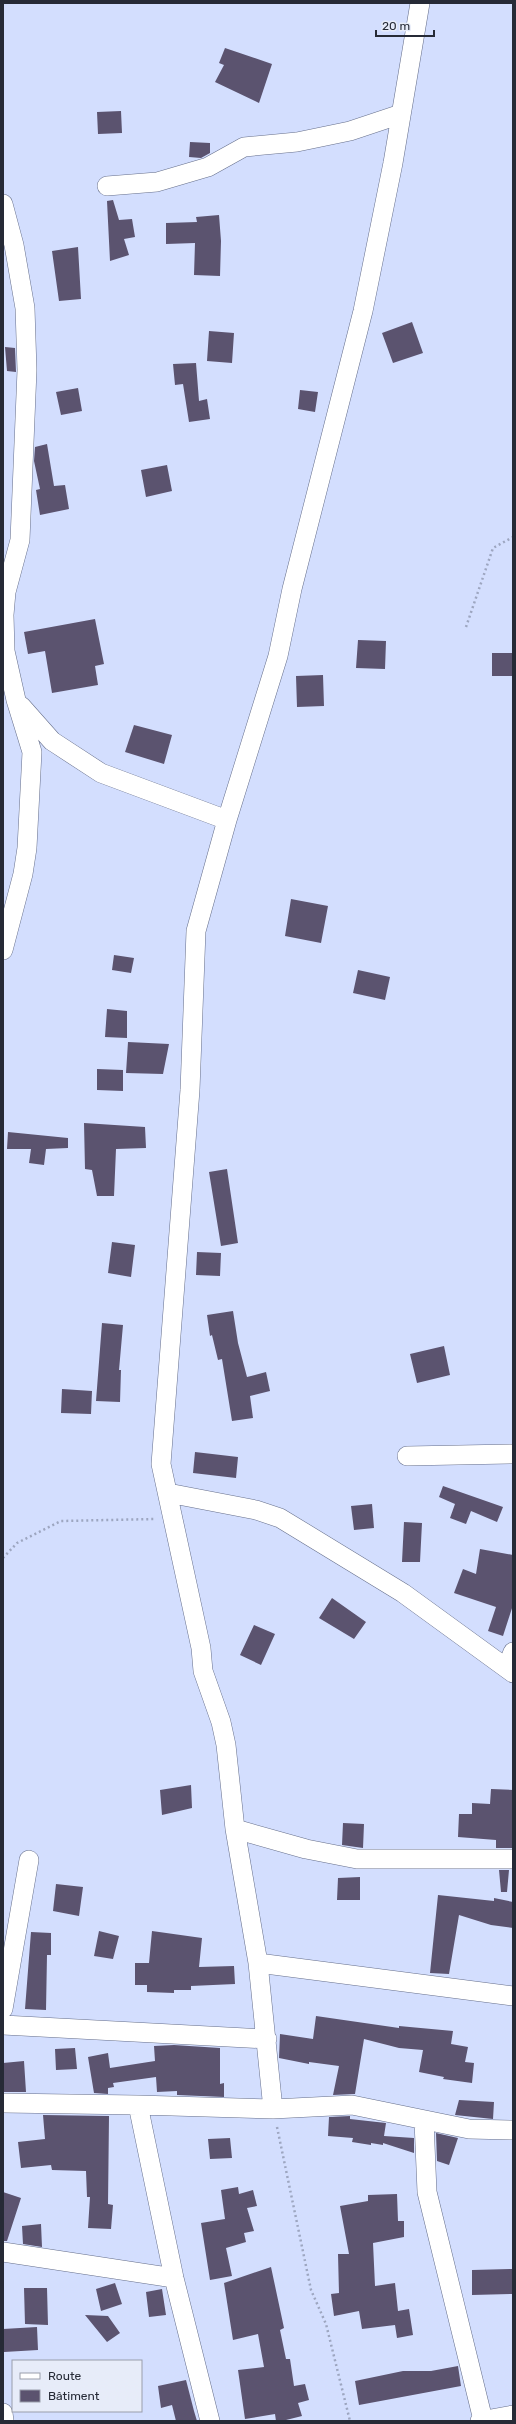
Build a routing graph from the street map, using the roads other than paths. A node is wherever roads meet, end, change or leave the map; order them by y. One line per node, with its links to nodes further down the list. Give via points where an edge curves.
1 (420, 3): 2 (street)
2 (401, 114): 3 (street, via 350,131 297,142 244,147 208,167 157,182); 8 (street, via 363,311 292,589 278,656)
3 (107, 186)
4 (3, 204): 5 (street, via 14,245 25,308 27,370)
5 (20, 540): 6 (street); 7 (street, via 6,592 4,615 5,651)
6 (3, 571)
7 (16, 700): 8 (street, via 52,741 100,773); 9 (street, via 32,752 32,783 23,874)
8 (227, 820): 12 (street, via 196,931 190,1090 161,1453)
9 (3, 950)
10 (513, 1454): 11 (street)
11 (407, 1456)
12 (168, 1493): 13 (street, via 256,1510 280,1518 403,1593); 14 (street, via 201,1648 203,1671 221,1722 226,1745)
13 (511, 1664)
14 (235, 1829): 15 (street, via 306,1849 357,1859); 17 (street)
15 (513, 1859)
16 (29, 1860): 19 (street)
17 (258, 1963): 18 (street); 21 (street)
18 (513, 1996)
19 (3, 2009)
20 (3, 2025): 21 (street)
21 (266, 2039): 24 (street)
22 (3, 2103): 23 (street)
23 (138, 2105): 24 (street); 28 (street)
24 (273, 2109): 25 (street, via 352,2105)
25 (424, 2120): 26 (street, via 469,2129); 33 (street, via 427,2192)
26 (513, 2130)
27 (3, 2252): 28 (street)
28 (174, 2278): 32 (street)
29 (3, 2413): 31 (street)
30 (513, 2415): 33 (street)
31 (4, 2421)
32 (210, 2421)
33 (482, 2421)

